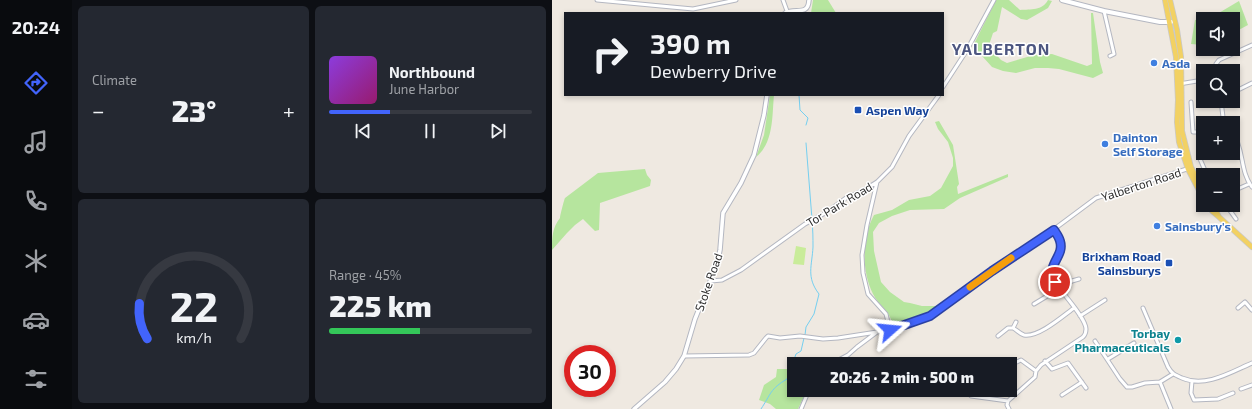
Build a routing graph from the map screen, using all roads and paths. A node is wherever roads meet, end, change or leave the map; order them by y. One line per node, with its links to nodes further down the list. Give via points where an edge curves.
1 (597, 0): 2 (street, via 693,9)
2 (736, 0)
3 (783, 0): 10 (street)
4 (809, 0): 10 (street, via 807,9)
5 (994, 0): 19 (street)
6 (1064, 0): 9 (main road)
7 (1166, 0): 12 (main road)
8 (1170, 0): 11 (main road)
9 (1104, 11): 12 (main road); 14 (street, via 1114,54)
10 (786, 12)
11 (1176, 21): 12 (main road); 18 (main road, via 1181,57)
12 (1170, 22): 18 (main road)
13 (1252, 44): 15 (street, via 1219,60)
14 (1110, 56)
15 (1216, 64)
16 (1196, 81): 18 (street)
17 (1252, 83): 20 (street)
18 (1180, 84): 26 (main road, via 1178,130 1182,155)
19 (944, 85)
20 (1240, 89)
21 (767, 96): 41 (street, Stoke Road, via 754,155 723,212 720,250)
22 (938, 96): 28 (street, Tor Park Road, via 909,136 892,167)
23 (1191, 102): 24 (street, via 1193,132)
24 (1196, 132)
25 (1240, 154): 30 (street)
26 (1189, 168): 27 (main road); 29 (main road); 38 (street, Yalberton Road, via 1096,198)
27 (1196, 179)
28 (877, 182): 41 (street, Tor Park Road, via 846,198 741,270 722,280); 52 (street, via 863,247 863,273 868,294 886,314)
29 (1196, 183)
30 (1249, 184): 31 (street); 32 (street)
31 (1252, 187)
32 (1240, 188)
33 (1213, 212): 36 (main road)
34 (1217, 212): 36 (main road)
35 (1231, 212): 37 (street)
36 (1219, 216): 39 (main road)
37 (1236, 219)
38 (1054, 230): 42 (street, via 1061,243 1052,272); 52 (street, Yalberton Road, via 930,316)
39 (1252, 248)
40 (1079, 278): 42 (street)
41 (711, 281): 57 (street, Stoke Road, via 695,319)
42 (1060, 289): 44 (street); 45 (street)
43 (1105, 300): 49 (street)
44 (1034, 304)
45 (1074, 308): 49 (street); 51 (street, via 1035,334 1022,334)
46 (1143, 308): 64 (street)
47 (1238, 308): 48 (street, via 1245,302)
48 (1252, 309)
49 (1080, 316): 60 (street, via 1086,328 1085,336)
50 (1016, 322): 51 (street)
51 (1013, 328): 54 (street, via 1008,328)
52 (890, 330): 53 (street, Yalberton Road)
53 (878, 332): 57 (street, Yalberton Road, via 822,339 768,336 754,353 749,355); 58 (street)
54 (998, 336)
55 (1095, 341): 59 (street)
56 (1134, 343): 59 (street)
57 (684, 356): 76 (street, Stoke Road, via 665,382)
58 (844, 357)
59 (1108, 359): 67 (street, via 1128,387)
60 (1045, 361): 63 (street); 66 (street, via 1052,369 1068,363)
61 (1017, 362): 63 (street, via 1021,360)
62 (1252, 363): 65 (street, via 1216,378)
63 (1036, 371): 75 (street, via 1035,377)
64 (1173, 374): 65 (street); 67 (street)
65 (1192, 381): 71 (street, via 1191,393 1194,400 1218,399)
66 (1082, 382): 69 (street); 72 (street)
67 (1160, 382): 79 (street)
68 (1252, 384): 70 (street)
69 (1086, 388)
70 (1242, 389)
71 (1233, 393)
72 (1062, 394)
73 (806, 397): 77 (street)
74 (978, 397): 75 (street)
75 (1008, 401): 78 (street)
76 (634, 409)
77 (801, 409)
78 (1009, 409)
79 (1170, 409)

